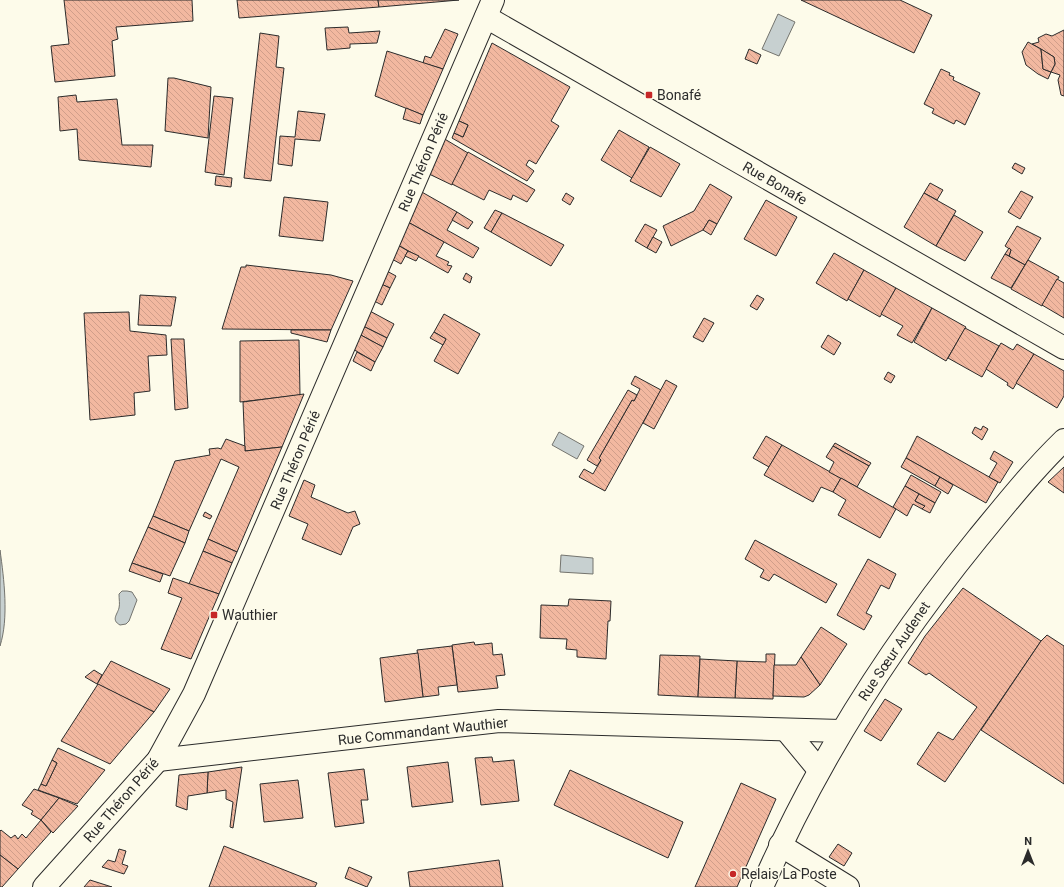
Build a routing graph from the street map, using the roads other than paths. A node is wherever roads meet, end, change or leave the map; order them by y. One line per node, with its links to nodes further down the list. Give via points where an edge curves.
1 (490, 8): 2 (street, Rue Bonafe); 6 (street, Rue Théron Périé, via 194,694)
2 (1064, 348)
3 (1064, 440): 5 (street, Rue Sœur Audenet, via 1006,504 920,612)
4 (786, 730): 5 (street, Rue Commandant Wauthier); 6 (street, Rue Commandant Wauthier, via 498,721); 7 (street)
5 (841, 731): 7 (street, Rue Sœur Audenet)
6 (158, 760): 9 (street, Rue Théron Périé)
7 (820, 770): 8 (street, Rue Sœur Audenet)
8 (780, 845): 10 (street, Rue Sœur Audenet); 11 (street)
9 (44, 887)
10 (762, 887)
11 (848, 887)

